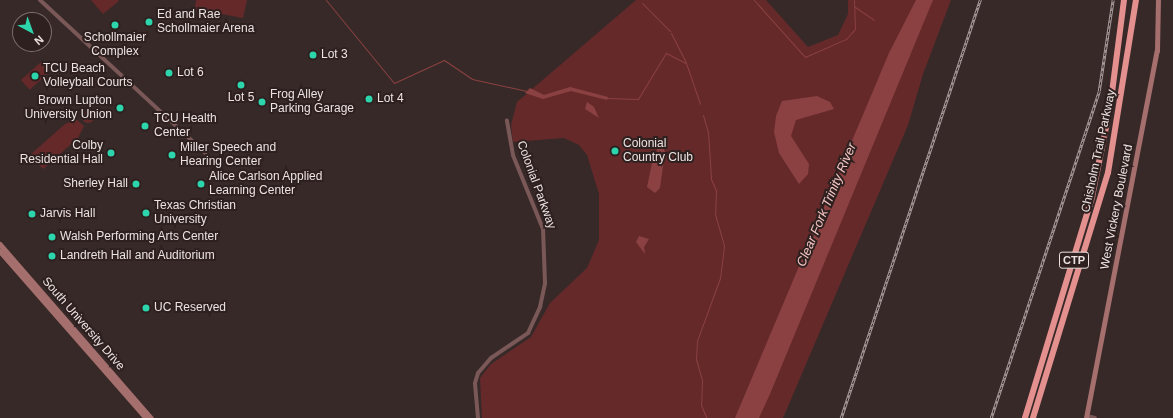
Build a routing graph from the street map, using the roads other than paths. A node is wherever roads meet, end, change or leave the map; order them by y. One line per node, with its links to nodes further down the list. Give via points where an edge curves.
1 (40, 0): 6 (street)
2 (1124, 0): 13 (highway, Chisholm Trail Parkway / CTP, via 1111,100 1088,211)
3 (1136, 0): 14 (highway, Chisholm Trail Parkway / CTP, via 1122,107 1098,212)
4 (1158, 0): 9 (main road, West Vickery Boulevard, via 1157,51)
5 (507, 121): 12 (street, Colonial Parkway, via 513,155 543,229 545,283 540,307 528,333 491,358 478,374 475,383)
6 (205, 153)
7 (0, 244): 11 (main road, South University Drive)
8 (0, 252): 10 (main road, South University Drive)
9 (1087, 417): 15 (street)
10 (146, 418)
11 (151, 418)
12 (478, 418)
13 (1025, 418)
14 (1032, 418)
15 (1095, 418)

